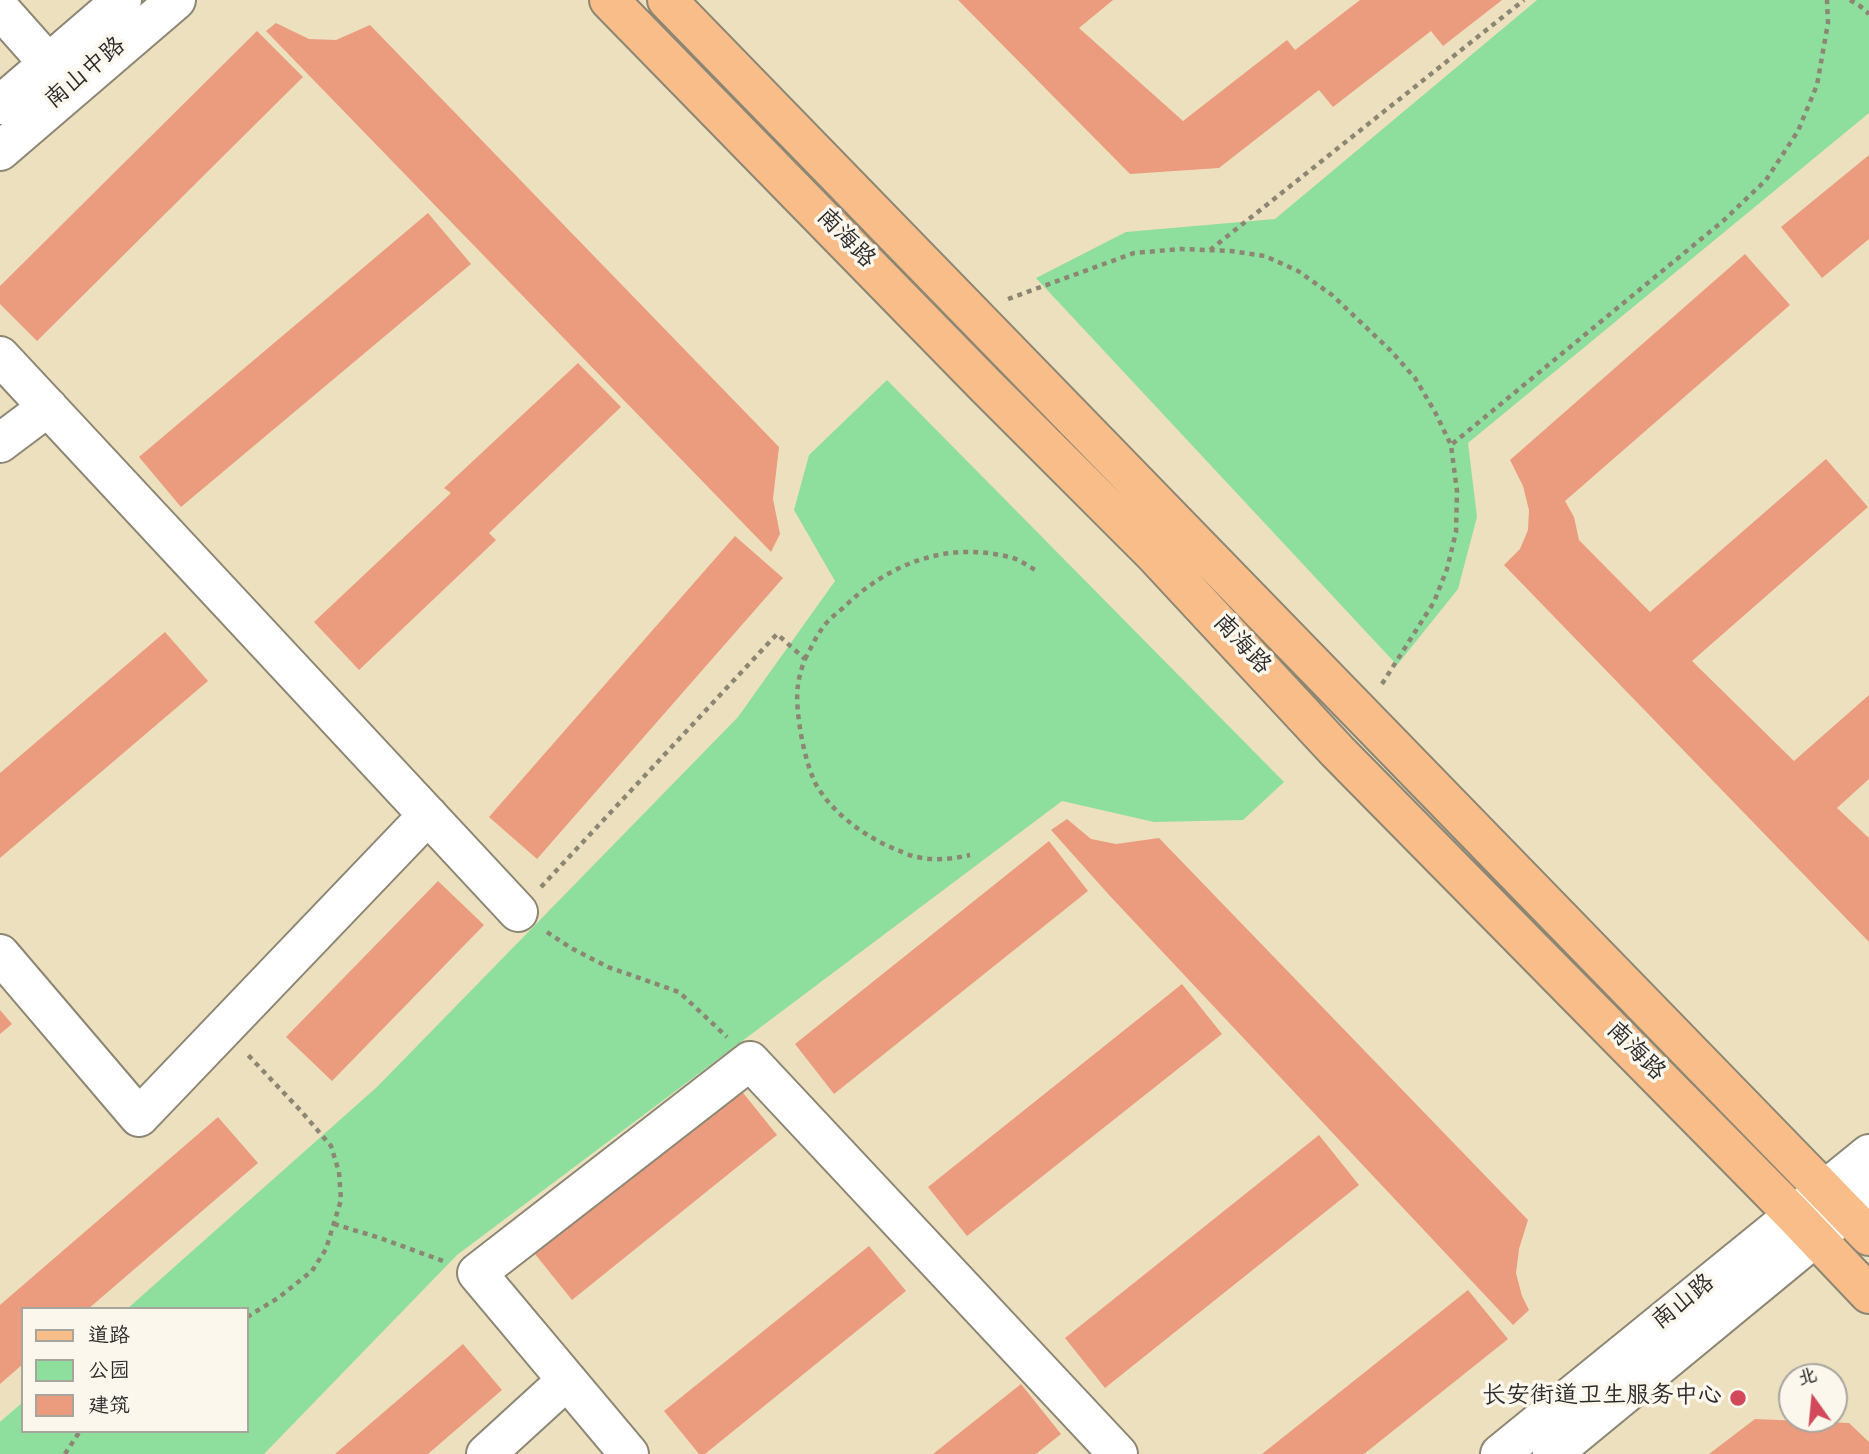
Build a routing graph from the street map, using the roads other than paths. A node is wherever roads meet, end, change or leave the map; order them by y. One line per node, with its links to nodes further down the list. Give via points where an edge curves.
1 (122, 0): 6 (street, 南山中路)
2 (176, 0): 6 (street, 南山中路)
3 (609, 0): 17 (main road, 南海路, via 1155,555 1337,751)
4 (667, 0): 16 (main road, 南海路, via 1362,715)
5 (0, 9): 6 (street)
6 (59, 76): 7 (street, 南山中路); 8 (street, 南山中路)
7 (0, 105)
8 (0, 150)
9 (0, 356): 10 (street)
10 (48, 407): 11 (street); 12 (street)
11 (0, 443)
12 (428, 815): 13 (street); 14 (street, via 138,1117)
13 (518, 912)
14 (0, 954)
15 (1869, 1154): 16 (street, 南山路)
16 (1852, 1208): 17 (street, 南山路)
17 (1804, 1226): 18 (main road, 南海路); 23 (street, 南山路); 24 (street, 南山路)
18 (1869, 1294)
19 (567, 1380): 20 (street); 21 (street); 22 (street, via 477,1273 750,1061)
20 (486, 1454)
21 (629, 1454)
22 (1118, 1454)
23 (1500, 1454)
24 (1552, 1454)

